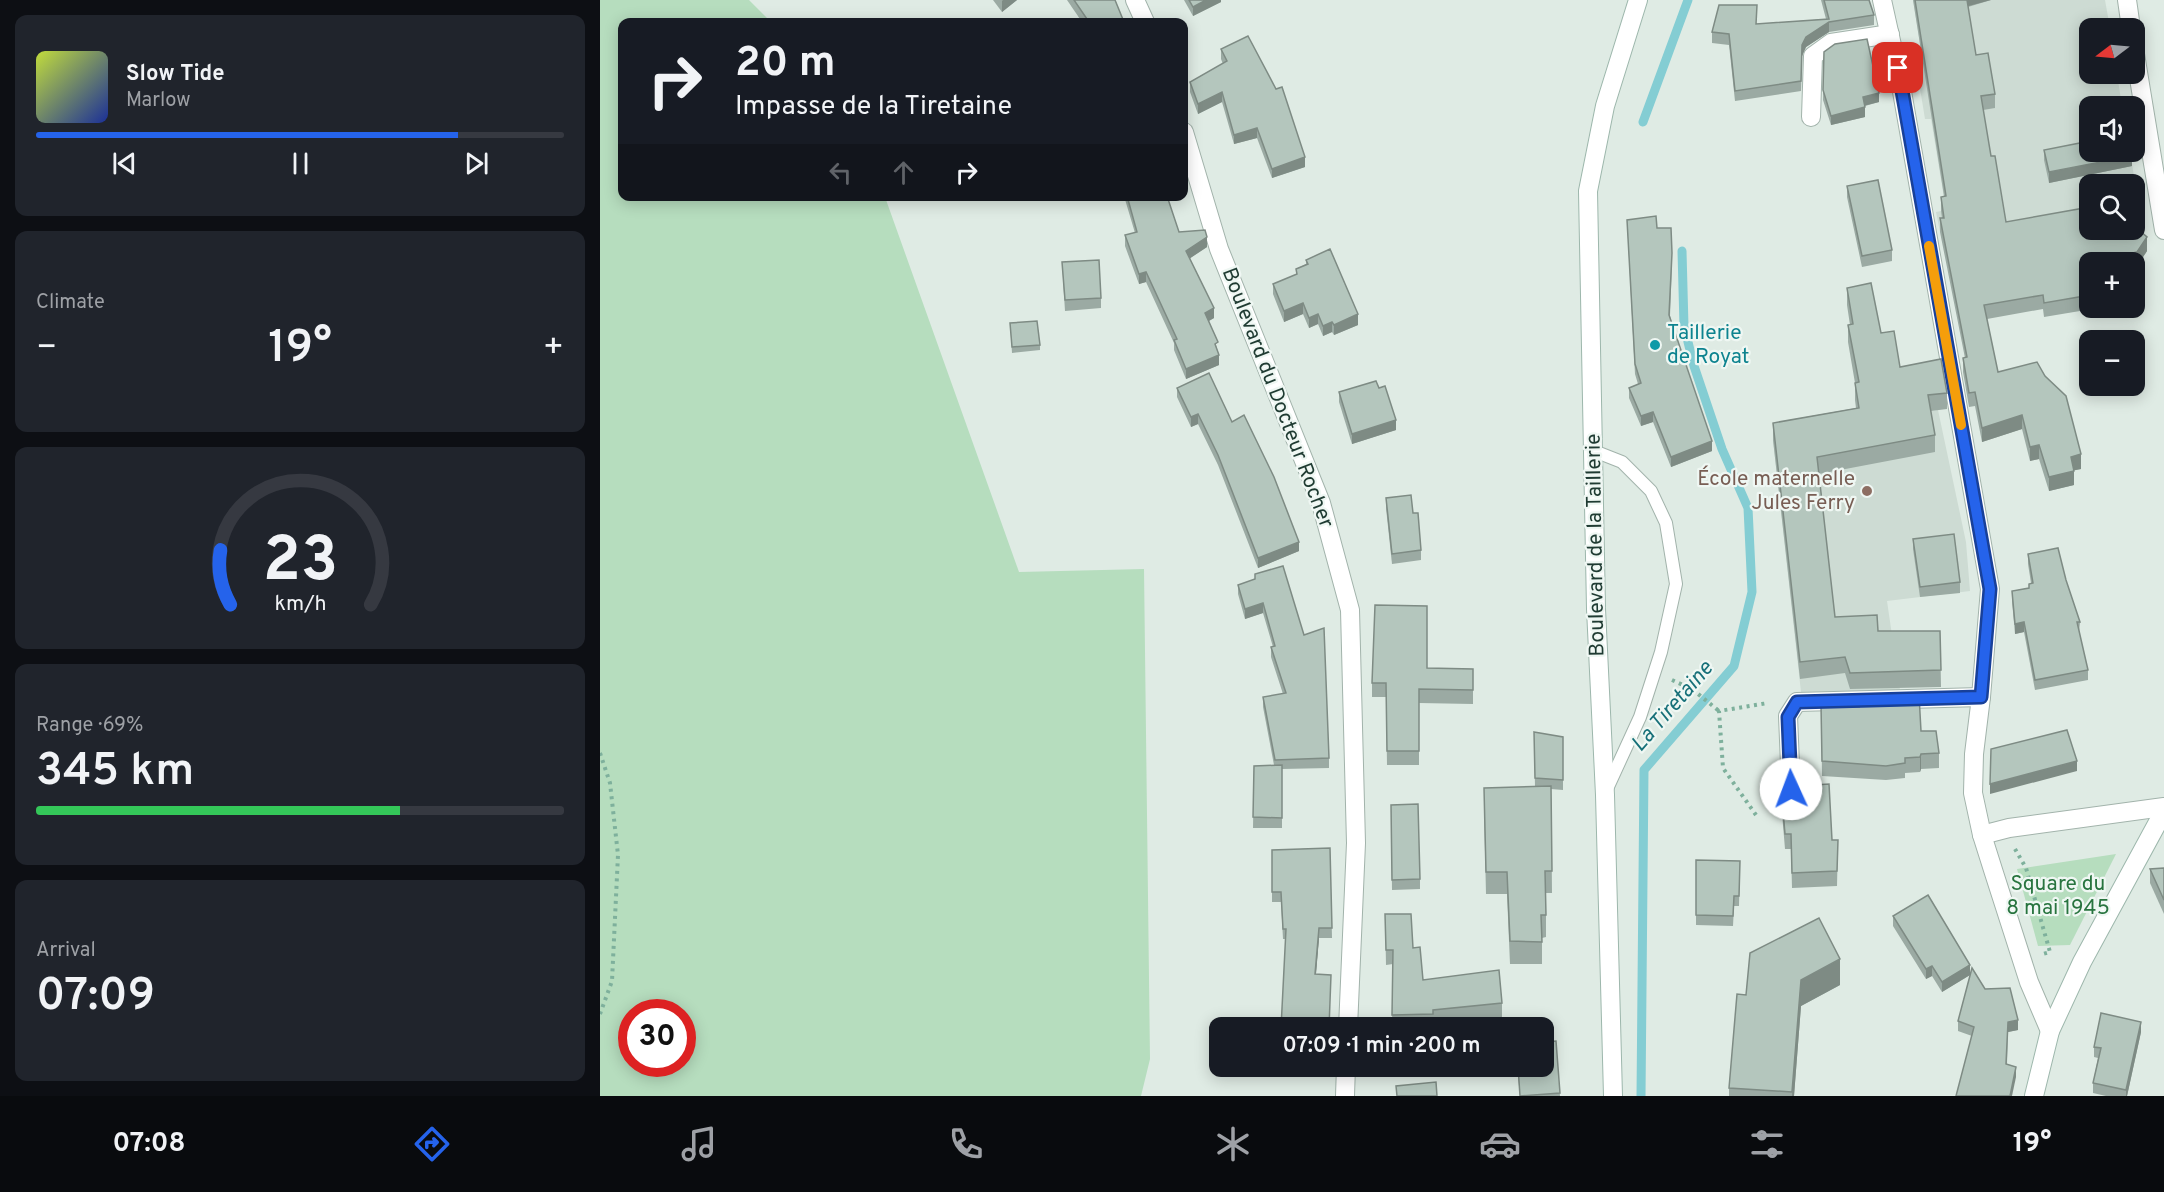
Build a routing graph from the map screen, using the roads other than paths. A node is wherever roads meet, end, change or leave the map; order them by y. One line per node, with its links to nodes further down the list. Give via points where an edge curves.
1 (1135, 0): 5 (street)
2 (1638, 0): 12 (street, Boulevard de la Taillerie, via 1605,106 1588,191)
3 (1882, 0): 7 (street)
4 (2127, 0): 6 (street)
5 (1143, 18)
6 (2130, 18)
7 (1890, 34): 9 (street, via 1831,43 1813,56); 13 (street, via 1990,589)
8 (2140, 84): 11 (street)
9 (1811, 117)
10 (1188, 145): 18 (street, Boulevard du Docteur Rocher, via 1220,249 1321,503 1350,610 1356,843)
11 (2164, 230)
12 (1594, 451): 15 (street, Boulevard de la Taillerie, via 1596,609); 15 (lane, via 1622,462 1651,491 1666,523 1676,584 1661,652 1640,717)
13 (1981, 697): 14 (street, via 1797,702 1788,717); 17 (street, via 1973,793)
14 (1791, 789)
15 (1605, 795): 22 (street, Boulevard de la Taillerie)
16 (2164, 809): 17 (street, via 2009,828); 19 (street, via 2082,962)
17 (1982, 835): 19 (street, via 2029,982)
18 (1348, 1017)
19 (2050, 1031): 23 (street)
20 (1346, 1077): 21 (street)
21 (1345, 1096)
22 (1613, 1096)
23 (2034, 1096)

